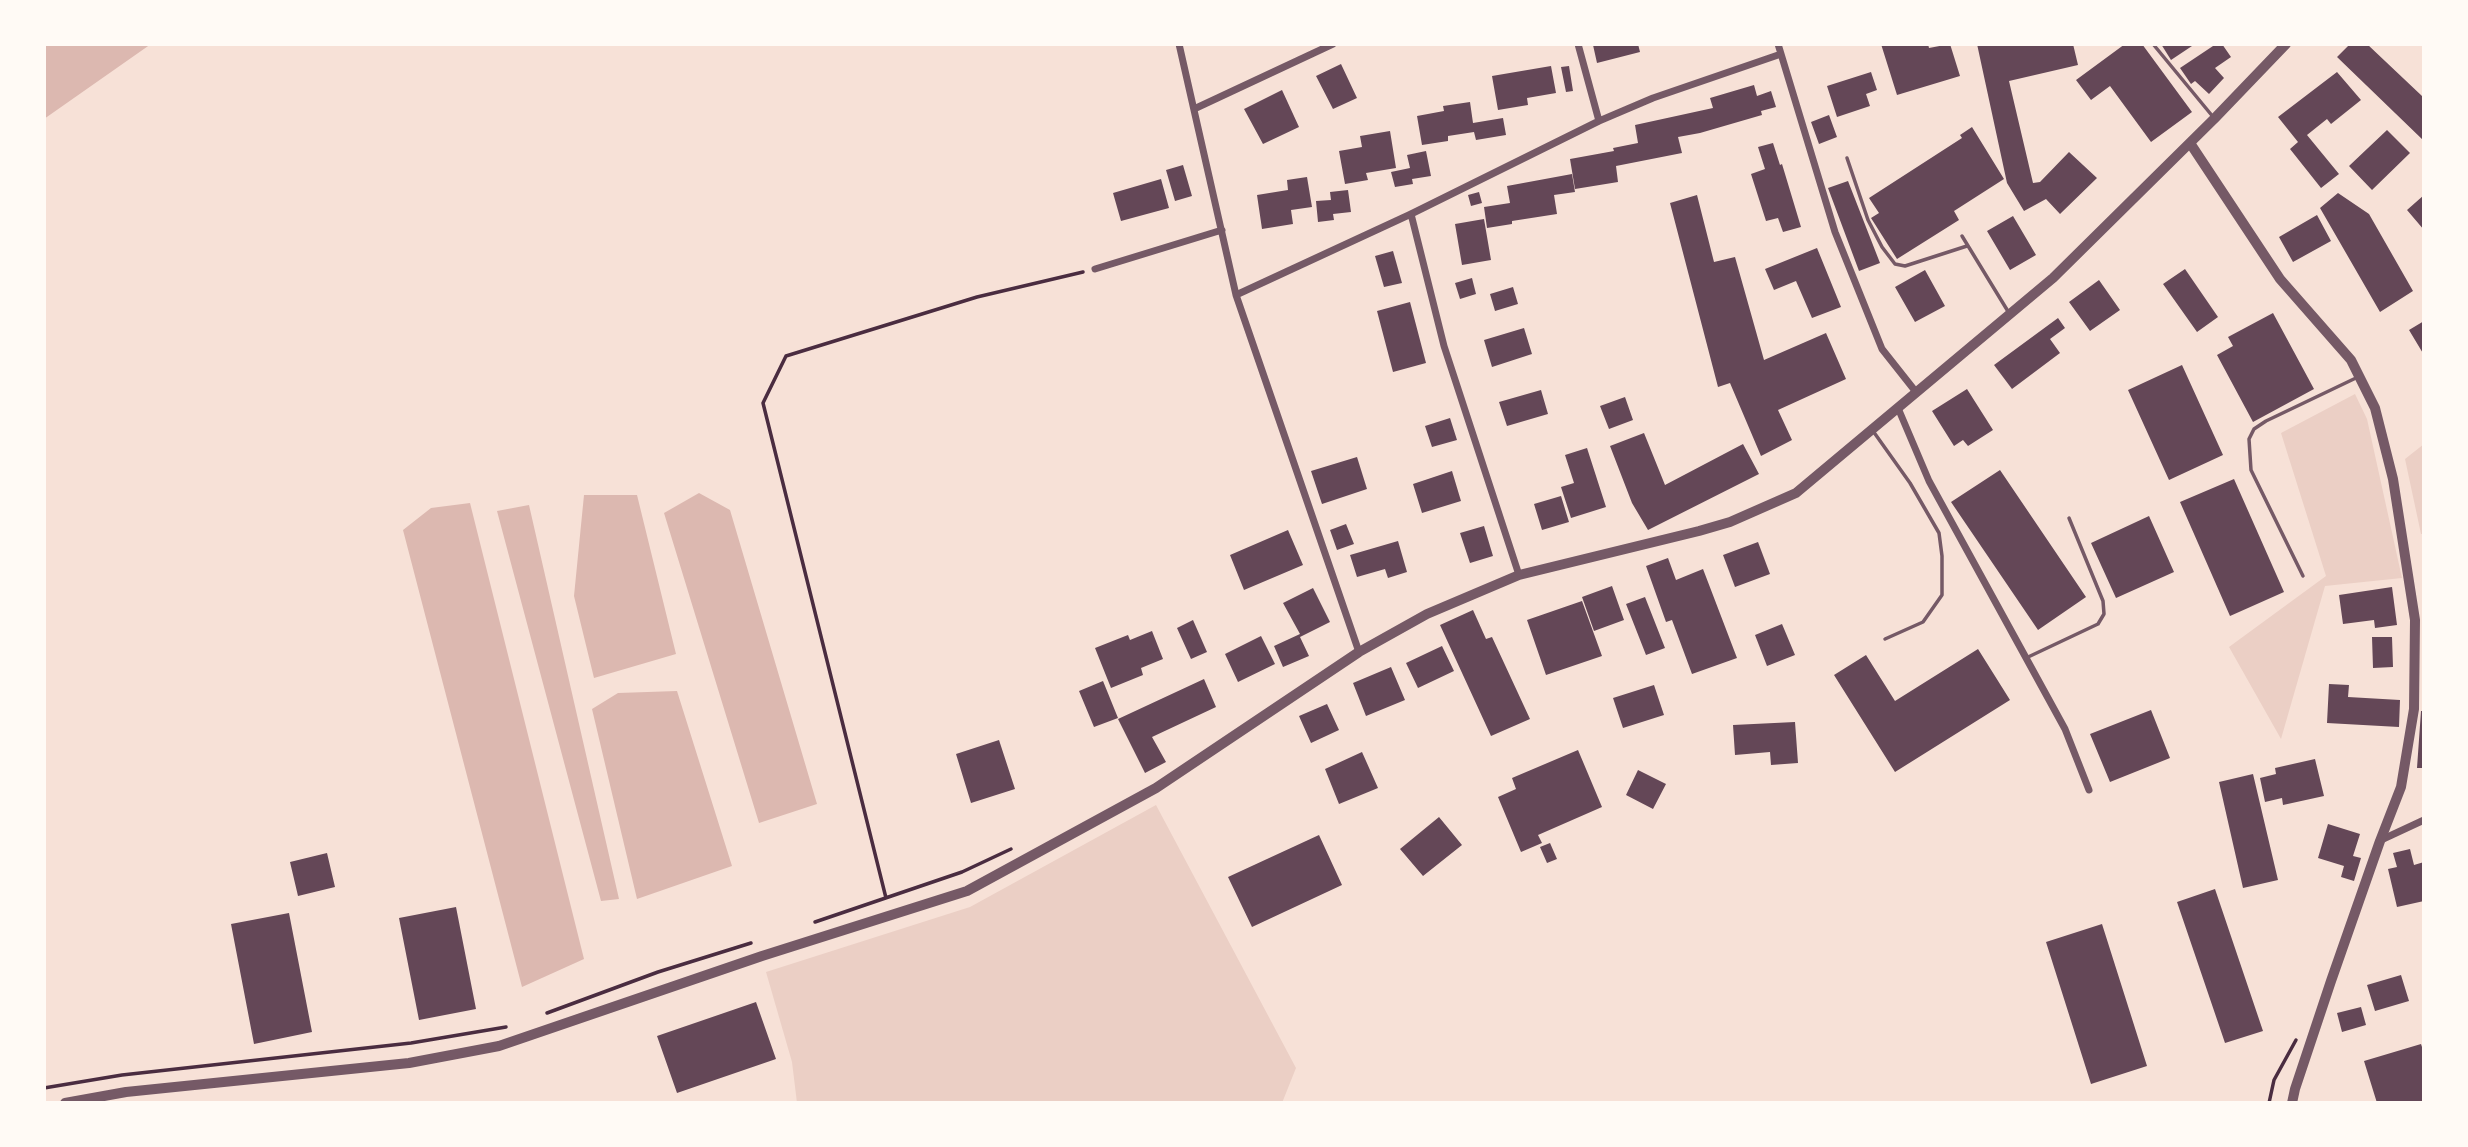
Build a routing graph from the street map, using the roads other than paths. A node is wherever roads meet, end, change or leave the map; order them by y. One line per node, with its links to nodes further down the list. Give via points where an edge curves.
1 (1180, 44): 8 (street)
2 (1333, 44): 8 (street)
3 (1578, 44): 10 (street)
4 (1778, 44): 7 (street)
5 (2153, 44): 9 (lane)
6 (2286, 44): 9 (street)
7 (1781, 54): 10 (street, via 1653,97); 21 (street, via 1835,232 1882,349)
8 (1194, 109): 14 (street)
9 (2214, 119): 11 (street)
10 (1599, 121): 13 (street)
11 (2190, 143): 19 (street); 20 (street, via 2280,279)
12 (1847, 158): 16 (lane, via 1868,220 1895,264)
13 (1411, 214): 18 (street); 25 (street, via 1444,346)
14 (1222, 230): 17 (street); 18 (street)
15 (1962, 236): 16 (lane)
16 (1967, 246): 19 (lane)
17 (1095, 269)
18 (1236, 295): 28 (street)
19 (2010, 315): 21 (street)
20 (2360, 376): 26 (lane, via 2266,421 2249,439 2251,470); 32 (street, via 2375,408 2393,479 2415,620 2414,709 2401,787)
21 (1916, 392): 22 (street)
22 (1898, 408): 23 (street); 29 (street, via 1929,481)
23 (1872, 429): 25 (street, via 1796,493 1740,517); 27 (lane, via 1939,533 1942,556 1942,595 1923,622)
24 (2069, 518): 29 (lane, via 2103,601 2104,614 2098,624)
25 (1519, 575): 28 (street, via 1427,614)
26 (2303, 576)
27 (1885, 639)
28 (1359, 652): 33 (street, via 1156,788 967,891 499,1046 409,1063)
29 (2026, 658): 30 (street, via 2065,729)
30 (2089, 790)
31 (2424, 820): 32 (street)
32 (2379, 841): 34 (street)
33 (65, 1103)
34 (2292, 1103)

